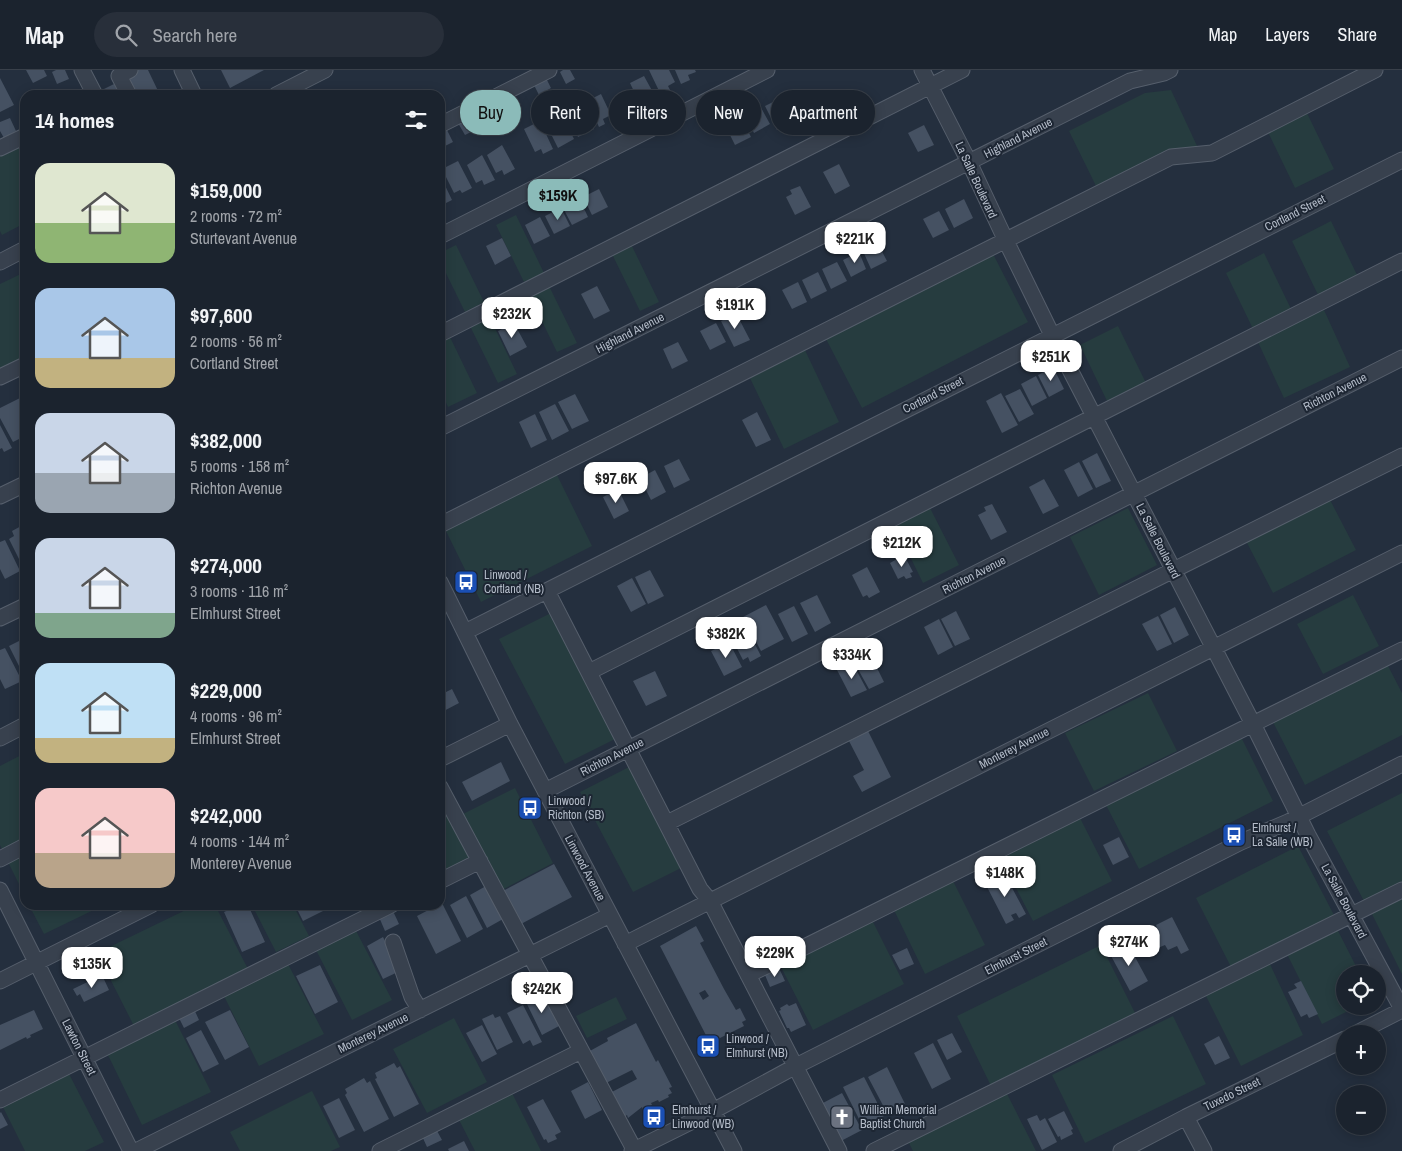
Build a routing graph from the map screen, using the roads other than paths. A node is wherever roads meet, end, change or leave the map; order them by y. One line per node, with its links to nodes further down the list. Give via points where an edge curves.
1 (82, 70): 12 (street)
2 (130, 70): 13 (street, via 119,76)
3 (182, 70): 14 (street)
4 (325, 70): 15 (street)
5 (549, 70): 16 (street)
6 (768, 70): 21 (street)
7 (922, 70): 11 (street, La Salle Boulevard)
8 (962, 70): 11 (street)
9 (1170, 70): 20 (street, Highland Avenue, via 1130,81)
10 (1375, 70): 22 (street, via 1212,154 1171,157)
11 (930, 86): 20 (street, La Salle Boulevard); 26 (street)
12 (92, 90)
13 (126, 90)
14 (192, 90)
15 (286, 90)
16 (445, 122)
17 (20, 138): 18 (street)
18 (0, 148)
19 (1402, 160): 27 (street, Cortland Street)
20 (969, 162): 22 (street, La Salle Boulevard); 32 (street, Highland Avenue)
21 (445, 233)
22 (1006, 242): 27 (street, La Salle Boulevard); 37 (street)
23 (20, 252): 24 (street)
24 (0, 262)
25 (1402, 262): 31 (street)
26 (445, 331)
27 (1052, 335): 31 (street, La Salle Boulevard); 40 (street, Cortland Street)
28 (1402, 358): 35 (street, Richton Avenue)
29 (20, 368): 30 (street)
30 (0, 378)
31 (1094, 417): 35 (street, La Salle Boulevard); 47 (street)
32 (445, 425)
33 (1402, 456): 39 (street)
34 (20, 486): 36 (street)
35 (1134, 494): 39 (street, La Salle Boulevard); 52 (street, Richton Avenue)
36 (0, 496)
37 (445, 522)
38 (1402, 553): 45 (street, Monterey Avenue)
39 (1173, 570): 45 (street, La Salle Boulevard); 58 (street)
40 (547, 591): 44 (street, Cortland Street); 47 (street)
41 (445, 592): 44 (street, Linwood Avenue)
42 (20, 608): 43 (street)
43 (0, 618)
44 (465, 632): 48 (street, Linwood Avenue)
45 (1213, 648): 49 (street, La Salle Boulevard); 65 (street, Monterey Avenue)
46 (1402, 650): 49 (street)
47 (589, 672): 52 (street)
48 (510, 724): 53 (street); 55 (street, Linwood Avenue)
49 (1253, 724): 57 (street, La Salle Boulevard); 74 (street)
50 (20, 728): 51 (street)
51 (0, 738)
52 (629, 748): 55 (street, Richton Avenue); 58 (street)
53 (445, 756)
54 (1402, 764): 57 (street, Elmhurst Street)
55 (545, 791): 68 (street, Linwood Avenue)
56 (445, 796): 61 (street)
57 (1299, 816): 69 (street, La Salle Boulevard); 82 (street, Elmhurst Street, via 1241,842)
58 (667, 823): 65 (street, via 700,889)
59 (20, 849): 60 (street)
60 (0, 859)
61 (480, 861): 62 (street); 72 (street)
62 (445, 878)
63 (0, 890): 73 (street, Lawton Street)
64 (1402, 890): 69 (street)
65 (710, 902): 71 (street, Monterey Avenue); 74 (street)
66 (141, 910): 73 (street)
67 (382, 910): 81 (street)
68 (610, 915): 71 (street, Linwood Avenue); 72 (street, Monterey Avenue)
69 (1351, 916): 77 (street, La Salle Boulevard); 92 (street)
70 (393, 942): 76 (street, via 412,997)
71 (626, 944): 84 (street, Linwood Avenue)
72 (530, 955): 76 (street, Monterey Avenue); 80 (street)
73 (36, 963): 75 (street); 81 (street, Lawton Street)
74 (748, 975): 82 (street)
75 (0, 981)
76 (420, 1010): 87 (street, Monterey Avenue)
77 (1402, 1010): 78 (street)
78 (1373, 1025)
79 (1336, 1043): 85 (street, Tuxedo Street)
80 (581, 1051): 88 (street); 89 (street)
81 (84, 1058): 83 (street); 86 (street, Lawton Street)
82 (796, 1066): 84 (street, Elmhurst Street); 91 (street)
83 (0, 1100)
84 (713, 1111): 89 (street, Elmhurst Street); 90 (street, Linwood Avenue)
85 (1186, 1117): 93 (street, Tuxedo Street); 94 (street)
86 (131, 1151)
87 (136, 1151)
88 (380, 1151)
89 (634, 1151)
90 (734, 1151)
91 (839, 1151)
92 (874, 1151)
93 (1121, 1151)
94 (1204, 1151)

